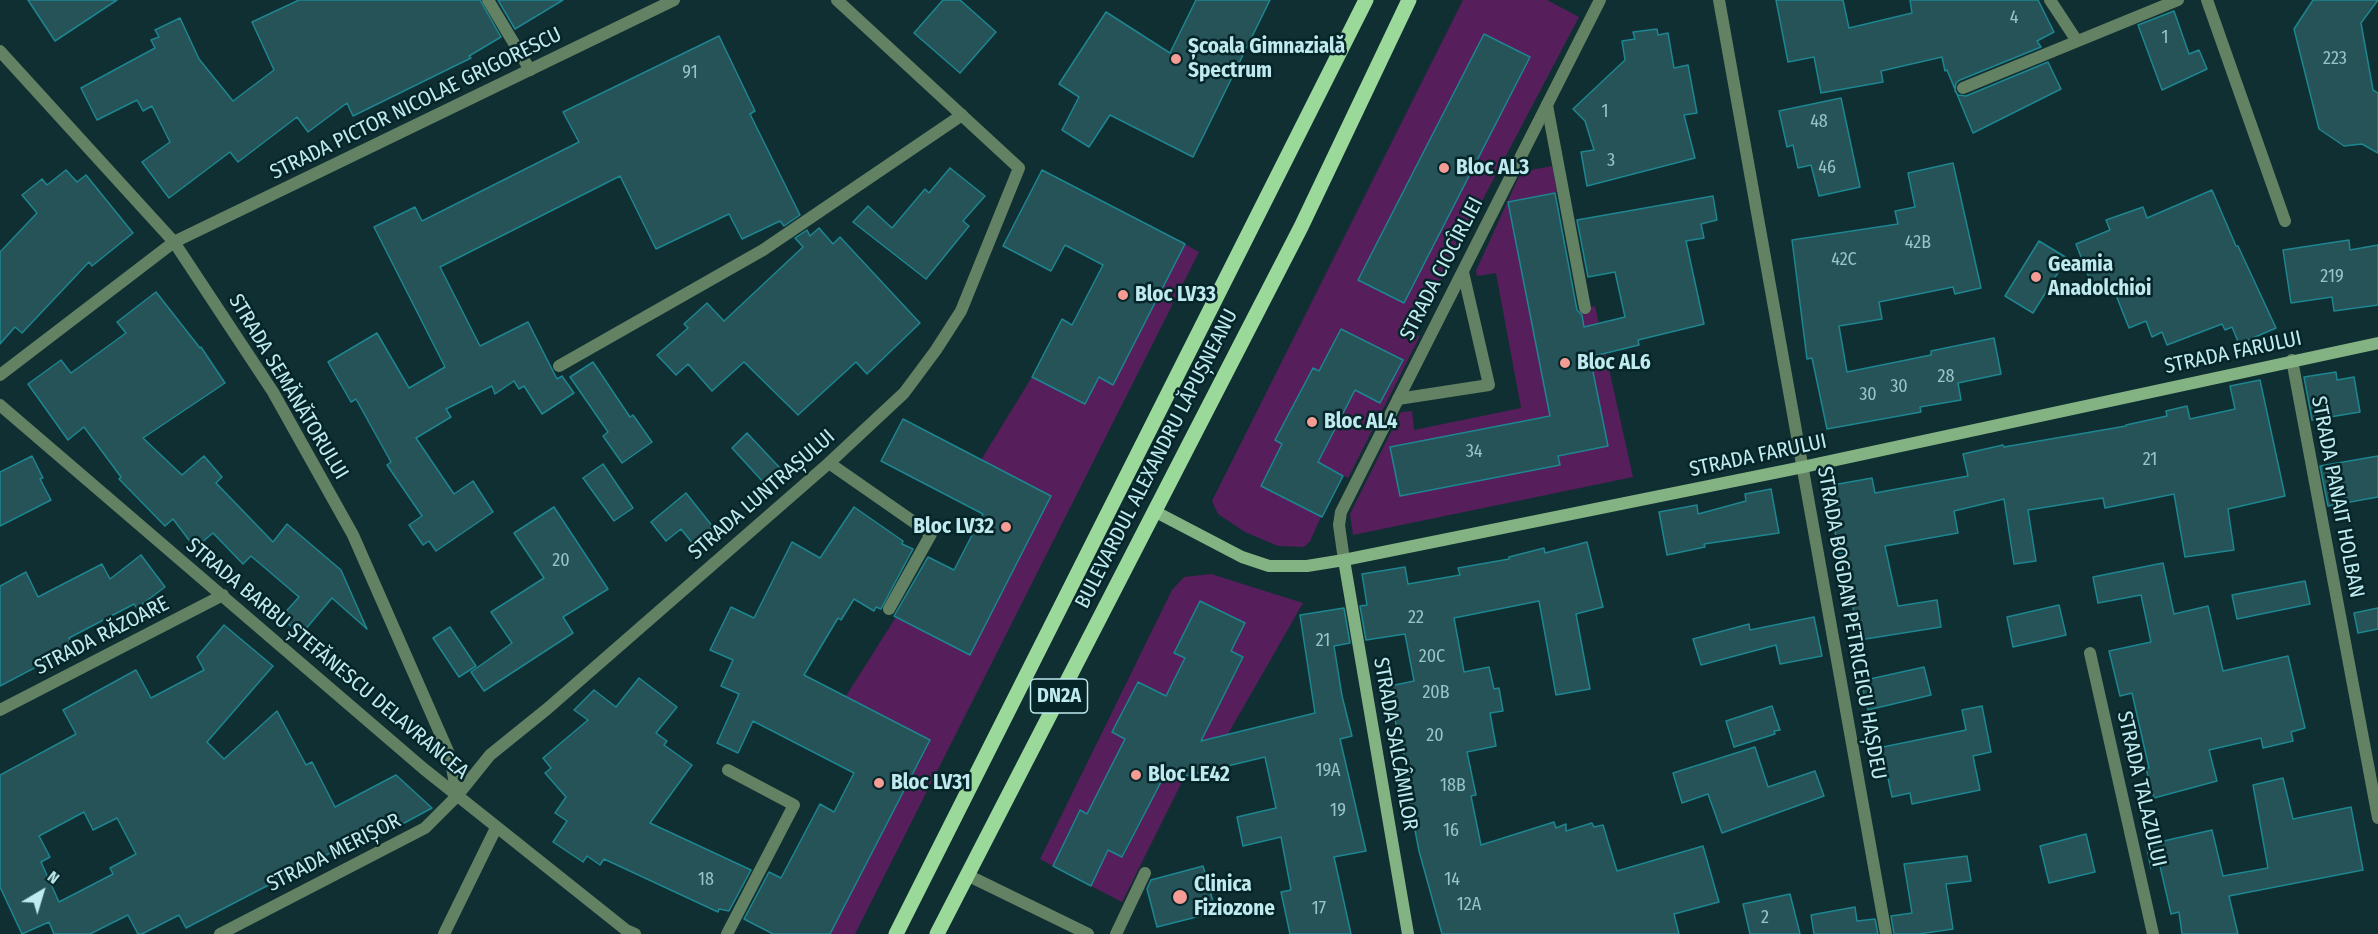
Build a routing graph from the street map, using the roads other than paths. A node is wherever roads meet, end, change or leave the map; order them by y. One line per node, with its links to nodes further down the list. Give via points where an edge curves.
1 (488, 0): 13 (street)
2 (674, 0): 13 (street, STRADA PICTOR NICOLAE GRIGORESCU)
3 (837, 0): 16 (street)
4 (1366, 0): 45 (main road, BULEVARDUL ALEXANDRU LĂPUȘNEANU)
5 (1409, 0): 29 (main road, BULEVARDUL ALEXANDRU LĂPUȘNEANU / DN2A, via 1301,227)
6 (1600, 0): 15 (street, STRADA CIOCÎRLIEI)
7 (1719, 0): 28 (street, STRADA BOGDAN PETRICEICU HAȘDEU)
8 (2050, 0): 11 (street)
9 (2178, 0): 11 (street)
10 (2206, 0): 17 (street)
11 (2077, 41): 14 (street)
12 (0, 51): 18 (street, STRADA SEMĂNĂTORULUI)
13 (530, 70): 18 (street, STRADA PICTOR NICOLAE GRIGORESCU)
14 (1963, 88)
15 (1547, 105): 19 (street, STRADA CIOCÎRLIEI); 20 (street)
16 (963, 116): 23 (street, via 763,250); 27 (street, STRADA LUNTRAȘULUI, via 1019,168 961,311 936,350 904,393)
17 (2285, 221)
18 (174, 242): 24 (street, STRADA PICTOR NICOLAE GRIGORESCU); 36 (street, STRADA SEMĂNĂTORULUI, via 273,392 353,535 450,756)
19 (1462, 272): 25 (street, STRADA CIOCÎRLIEI); 25 (street, via 1489,385)
20 (1585, 309)
21 (2378, 343): 22 (street, STRADA FARULUI)
22 (2292, 360): 28 (street, STRADA FARULUI); 37 (street, STRADA PANAIT HOLBAN)
23 (559, 366)
24 (0, 375)
25 (1398, 399): 30 (street, STRADA CIOCÎRLIEI, via 1341,512)
26 (0, 405): 31 (street, STRADA BARBU ȘTEFĂNESCU DELAVRANCEA)
27 (829, 464): 32 (street, via 932,534); 36 (street, STRADA LUNTRAȘULUI, via 490,755)
28 (1803, 467): 30 (street, STRADA FARULUI); 50 (street, STRADA BOGDAN PETRICEICU HAȘDEU)
29 (1154, 512): 30 (street, STRADA FARULUI, via 1242,557 1269,566); 40 (main road, BULEVARDUL ALEXANDRU LĂPUȘNEANU / DN2A)
30 (1344, 560): 49 (street, STRADA SALCÂMILOR)
31 (223, 596): 34 (street, STRADA RĂZOARE); 36 (street, STRADA BARBU ȘTEFĂNESCU DELAVRANCEA)
32 (889, 609)
33 (2090, 653): 51 (street, STRADA TALAZULUI)
34 (0, 710)
35 (728, 770): 44 (street, via 794,806)
36 (458, 796): 38 (street, STRADA BARBU ȘTEFĂNESCU DELAVRANCEA); 42 (street, STRADA MERIȘOR, via 425,828)
37 (2378, 818)
38 (496, 828): 41 (street, STRADA BARBU ȘTEFĂNESCU DELAVRANCEA); 43 (street)
39 (1145, 873): 48 (street)
40 (967, 875): 46 (main road, BULEVARDUL ALEXANDRU LĂPUȘNEANU / DN2A); 47 (street)
41 (628, 933)
42 (220, 934)
43 (444, 934)
44 (727, 934)
45 (896, 934)
46 (937, 934)
47 (1088, 934)
48 (1116, 934)
49 (1408, 934)
50 (1886, 934)
51 (2153, 934)

